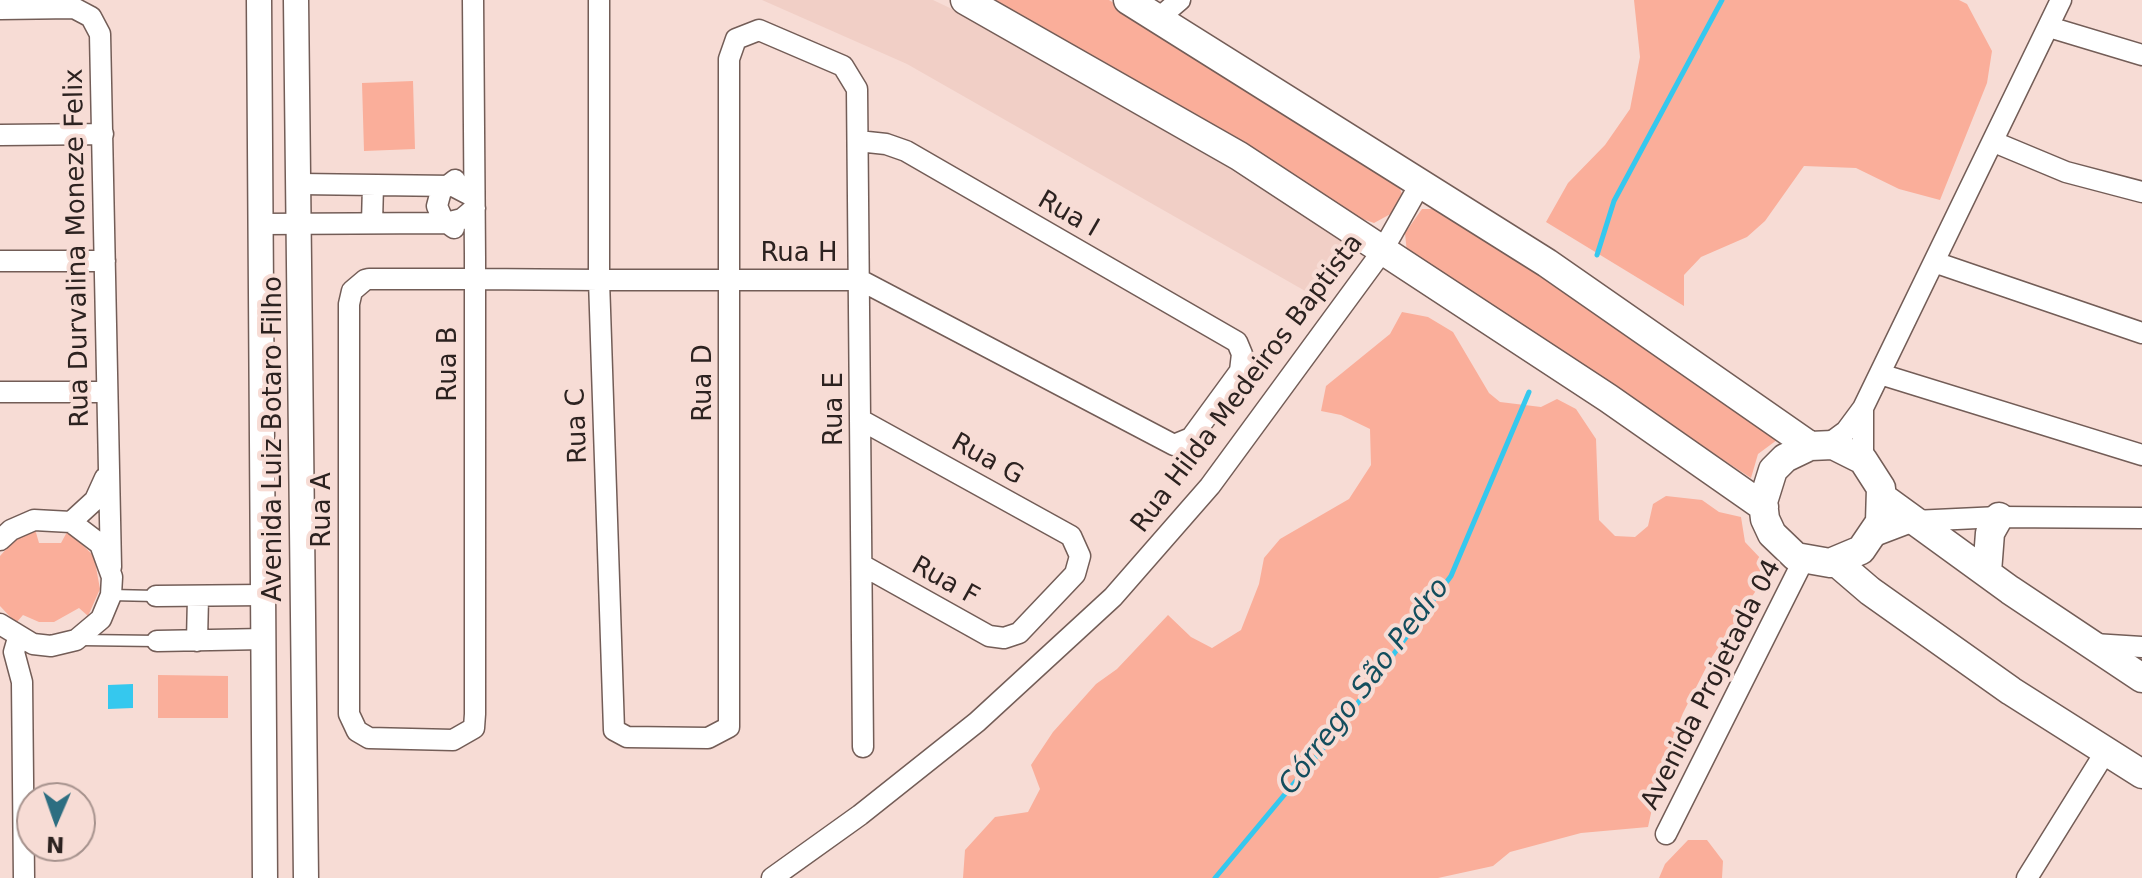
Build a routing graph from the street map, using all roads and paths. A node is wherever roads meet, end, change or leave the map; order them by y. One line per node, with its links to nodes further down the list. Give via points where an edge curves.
1 (259, 0): 26 (street, Avenida Luiz Botaro Filho)
2 (296, 0): 18 (street, Avenida Luiz Botaro Filho)
3 (473, 0): 17 (street, Rua B)
4 (599, 0): 34 (street, Rua C)
5 (965, 0): 28 (main road, via 1239,156)
6 (1128, 0): 9 (main road)
7 (2061, 0): 10 (street)
8 (0, 9): 13 (street, Rua Durvalina Moneze Felix, via 68,7 96,22 102,46)
9 (1170, 9): 21 (main road)
10 (2049, 27): 12 (street); 16 (street)
11 (736, 39): 15 (street, Rua E, via 753,30 766,31 850,73 857,89); 35 (street, Rua D, via 729,68)
12 (2142, 55)
13 (103, 134): 14 (street); 31 (street, Rua Durvalina Moneze Felix)
14 (0, 135)
15 (858, 141): 36 (street, Rua E); 43 (street, Rua I, via 906,151 1237,342 1240,371 1191,438)
16 (1994, 142): 22 (street, via 2066,172); 32 (street)
17 (474, 156): 20 (street); 23 (street, Rua B)
18 (300, 184): 19 (street); 27 (street, Avenida Luiz Botaro Filho)
19 (373, 185): 20 (street); 24 (street)
20 (447, 186): 23 (street, via 459,187); 25 (street, via 437,206)
21 (1419, 186): 28 (street, Rua Hilda Medeiros Baptista); 44 (main road, via 1547,263)
22 (2142, 192)
23 (474, 202): 25 (street, via 462,219); 29 (street, Rua B)
24 (372, 223): 25 (street); 27 (street)
25 (446, 223): 29 (street, via 464,236)
26 (261, 224): 27 (street); 64 (street, Avenida Luiz Botaro Filho)
27 (300, 224): 77 (street, Avenida Luiz Botaro Filho)
28 (1381, 253): 49 (main road); 89 (street, Rua Hilda Medeiros Baptista, via 1210,486 1113,597 977,722)
29 (475, 257): 33 (street, Rua B)
30 (0, 261): 31 (street)
31 (105, 261): 40 (street, Rua Durvalina Moneze Felix)
32 (1937, 263): 37 (street); 38 (street)
33 (475, 279): 34 (street, Rua H); 81 (street, Rua B); 81 (street, Rua A, via 369,279 354,288 349,304 350,719 357,731 373,738 453,740)
34 (599, 280): 35 (street, Rua H); 80 (street, Rua C, via 614,730 627,737 708,738)
35 (730, 280): 36 (street, Rua H); 80 (street, Rua D)
36 (860, 280): 42 (street, Rua E); 43 (street, Rua H)
37 (2142, 333)
38 (1880, 374): 41 (street); 45 (street)
39 (0, 392): 40 (street)
40 (106, 392): 47 (street, Rua Durvalina Moneze Felix)
41 (1863, 408): 44 (street, via 1846,431); 46 (street)
42 (861, 420): 60 (street, Rua E); 68 (street, Rua G, via 1071,536 1080,552 1075,574 1019,633)
43 (1178, 445)
44 (1819, 446): 46 (main road, via 1849,450); 49 (main road, via 1785,458 1773,470)
45 (2142, 455)
46 (1863, 460): 48 (main road)
47 (106, 474): 55 (street, via 95,500); 61 (street, Rua Durvalina Moneze Felix)
48 (1882, 497): 54 (main road); 56 (main road, via 1880,522)
49 (1764, 507): 58 (main road, via 1772,534 1782,547)
50 (0, 517): 52 (street)
51 (1999, 517): 53 (street); 54 (street); 62 (main road, via 1990,533)
52 (46, 518): 55 (street); 57 (street, via 22,523)
53 (2142, 518)
54 (1914, 521): 56 (street); 62 (main road)
55 (71, 522): 61 (street, via 100,544)
56 (1872, 537): 59 (main road, via 1861,550)
57 (0, 540)
58 (1804, 559): 59 (main road); 85 (street, Avenida Projetada 04)
59 (1835, 561): 83 (main road, via 2011,691)
60 (862, 565): 68 (street, Rua F, via 989,636); 82 (street, Rua E)
61 (111, 567): 63 (street, Rua Durvalina Moneze Felix)
62 (1987, 572): 73 (main road)
63 (111, 595): 65 (lane); 70 (street, via 101,619)
64 (264, 595): 66 (street); 69 (street, Avenida Luiz Botaro Filho)
65 (156, 596): 66 (street)
66 (198, 597): 72 (street)
67 (8, 636): 74 (street); 79 (street)
68 (1004, 638)
69 (264, 639): 72 (street); 76 (street, Avenida Luiz Botaro Filho)
70 (76, 640): 71 (lane); 74 (street)
71 (157, 641): 72 (street)
72 (197, 641)
73 (2094, 644): 75 (street); 78 (main road)
74 (51, 646): 79 (street)
75 (2142, 647)
76 (265, 668): 77 (street); 87 (street, Avenida Luiz Botaro Filho)
77 (304, 668): 88 (street, Avenida Luiz Botaro Filho)
78 (2142, 678)
79 (22, 682): 86 (street)
80 (729, 727)
81 (474, 728)
82 (863, 747)
83 (2106, 751): 84 (main road); 90 (street)
84 (2142, 774)
85 (1666, 834)
86 (24, 878)
87 (265, 878)
88 (306, 878)
89 (772, 878)
90 (2027, 878)

